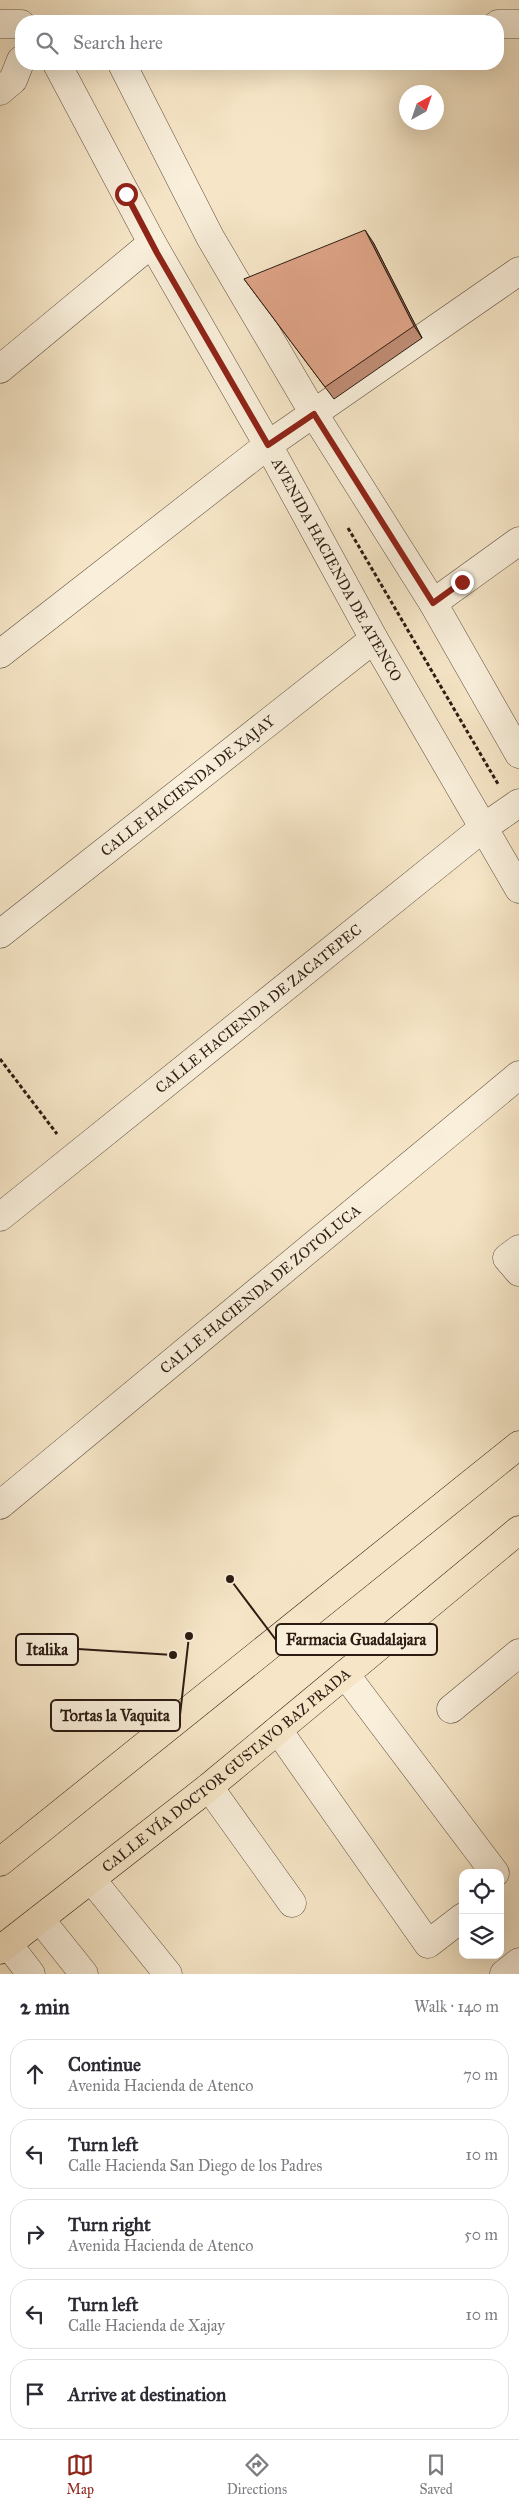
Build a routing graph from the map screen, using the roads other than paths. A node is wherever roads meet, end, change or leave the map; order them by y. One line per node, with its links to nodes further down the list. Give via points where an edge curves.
1 (0, 24): 2 (street)
2 (15, 24)
3 (504, 24): 4 (street)
4 (519, 24)
5 (17, 70): 8 (street, via 13,80)
6 (60, 70): 9 (street, AVENIDA HACIENDA DE ATENCO)
7 (125, 70): 12 (street, via 210,237)
8 (0, 91)
9 (152, 244): 11 (street); 13 (street, AVENIDA HACIENDA DE ATENCO)
10 (519, 271): 12 (street)
11 (0, 369)
12 (314, 414): 13 (street); 15 (street)
13 (268, 445): 16 (street, AVENIDA HACIENDA DE ATENCO); 17 (street)
14 (519, 541): 15 (street)
15 (433, 603): 18 (street)
16 (374, 639): 20 (street, AVENIDA HACIENDA DE ATENCO); 22 (street, CALLE HACIENDA DE XAJAY)
17 (0, 654)
18 (519, 754)
19 (519, 803): 20 (street, CALLE HACIENDA DE ZACATEPEC)
20 (483, 828): 21 (street, AVENIDA HACIENDA DE ATENCO); 24 (street, CALLE HACIENDA DE ZACATEPEC)
21 (519, 889)
22 (0, 934)
23 (519, 1075): 28 (street, CALLE HACIENDA DE ZOTOLUCA)
24 (0, 1216)
25 (519, 1249): 26 (street, via 507,1258)
26 (519, 1272)
27 (519, 1445): 35 (main road)
28 (0, 1504)
29 (519, 1530): 31 (main road, CALLE VÍA DOCTOR GUSTAVO BAZ PRADA)
30 (519, 1653): 32 (street)
31 (345, 1674): 33 (main road, CALLE VÍA DOCTOR GUSTAVO BAZ PRADA); 36 (street)
32 (451, 1709)
33 (278, 1730): 34 (main road, CALLE VÍA DOCTOR GUSTAVO BAZ PRADA); 40 (street, via 428,1944)
34 (209, 1787): 37 (main road, CALLE VÍA DOCTOR GUSTAVO BAZ PRADA); 38 (street)
35 (0, 1862)
36 (492, 1869)
37 (92, 1880): 39 (main road, CALLE VÍA DOCTOR GUSTAVO BAZ PRADA); 45 (street)
38 (292, 1903)
39 (40, 1919): 41 (main road, CALLE VÍA DOCTOR GUSTAVO BAZ PRADA); 44 (street)
40 (459, 1920)
41 (4, 1947): 43 (street)
42 (519, 1962): 46 (street)
43 (31, 1974)
44 (84, 1974)
45 (168, 1974)
46 (504, 1974)

